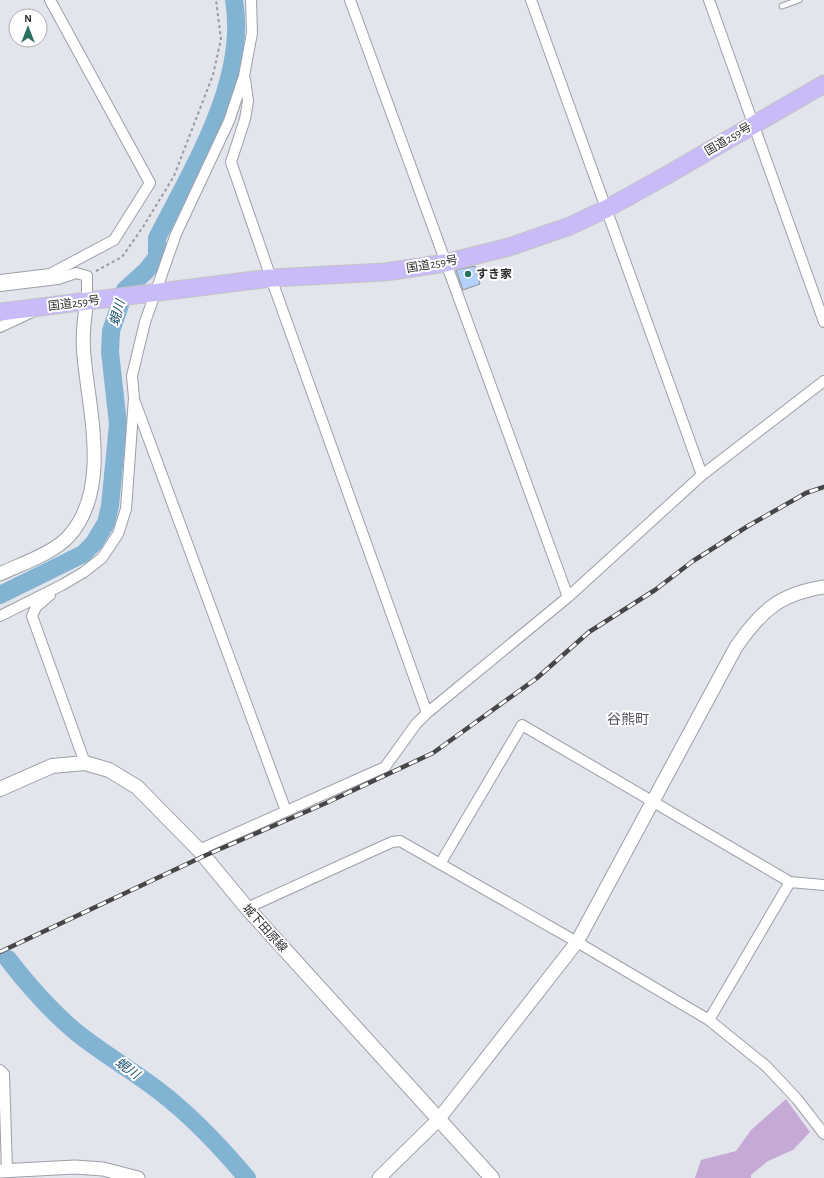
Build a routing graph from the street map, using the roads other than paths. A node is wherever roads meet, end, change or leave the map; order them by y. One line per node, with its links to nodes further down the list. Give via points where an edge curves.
1 (50, 0): 14 (street, via 150,183 114,240 50,274)
2 (251, 0): 8 (street, via 252,33)
3 (350, 0): 12 (street)
4 (531, 0): 11 (street)
5 (709, 0): 10 (street)
6 (799, 0): 7 (lane)
7 (782, 6)
8 (244, 76): 13 (street, via 248,101 231,162); 16 (street, via 229,121 176,234)
9 (824, 84): 10 (highway, 国道259号)
10 (754, 124): 11 (highway, 国道259号); 20 (street)
11 (606, 209): 12 (highway, 国道259号, via 570,226 509,247); 24 (street)
12 (445, 263): 13 (highway, 国道259号, via 385,272); 28 (street)
13 (271, 278): 16 (highway, 国道259号); 30 (street)
14 (0, 280)
15 (0, 286): 17 (street, via 58,279 76,273 87,276)
16 (152, 294): 17 (highway, 国道259号); 23 (street, via 132,376)
17 (87, 301): 18 (highway, 国道259号); 25 (street, via 84,354 92,410 94,454 88,505 69,536 56,546)
18 (41, 307): 19 (highway, 国道259号); 21 (street)
19 (0, 312)
20 (824, 322)
21 (0, 327)
22 (824, 381): 24 (street)
23 (134, 398): 26 (street, via 126,509 118,534 102,558); 34 (street)
24 (702, 475): 28 (street)
25 (0, 574)
26 (62, 585): 29 (street); 31 (street, via 36,607 32,616)
27 (824, 587): 33 (street, via 782,600 753,622 736,647)
28 (568, 597): 30 (street)
29 (0, 616)
30 (427, 713): 34 (street, via 385,767)
31 (85, 763): 32 (main road, 城下田原線, via 52,766); 35 (main road, 城下田原線, via 109,770 137,787)
32 (0, 789)
33 (654, 801): 36 (street, via 522,724); 37 (street); 40 (street)
34 (286, 811): 35 (street)
35 (199, 850): 39 (main road, 城下田原線)
36 (440, 864): 39 (street, via 400,841 392,842); 40 (street)
37 (790, 882): 38 (street); 41 (street)
38 (824, 885)
39 (247, 908): 43 (main road, 城下田原線)
40 (577, 942): 41 (street); 43 (street)
41 (710, 1020): 44 (street, via 766,1066 797,1099)
42 (0, 1070): 45 (street, via 4,1074)
43 (438, 1120): 47 (street); 48 (main road, 城下田原線)
44 (824, 1134)
45 (4, 1170): 46 (street, via 75,1167 103,1169)
46 (138, 1178)
47 (379, 1178)
48 (492, 1178)

